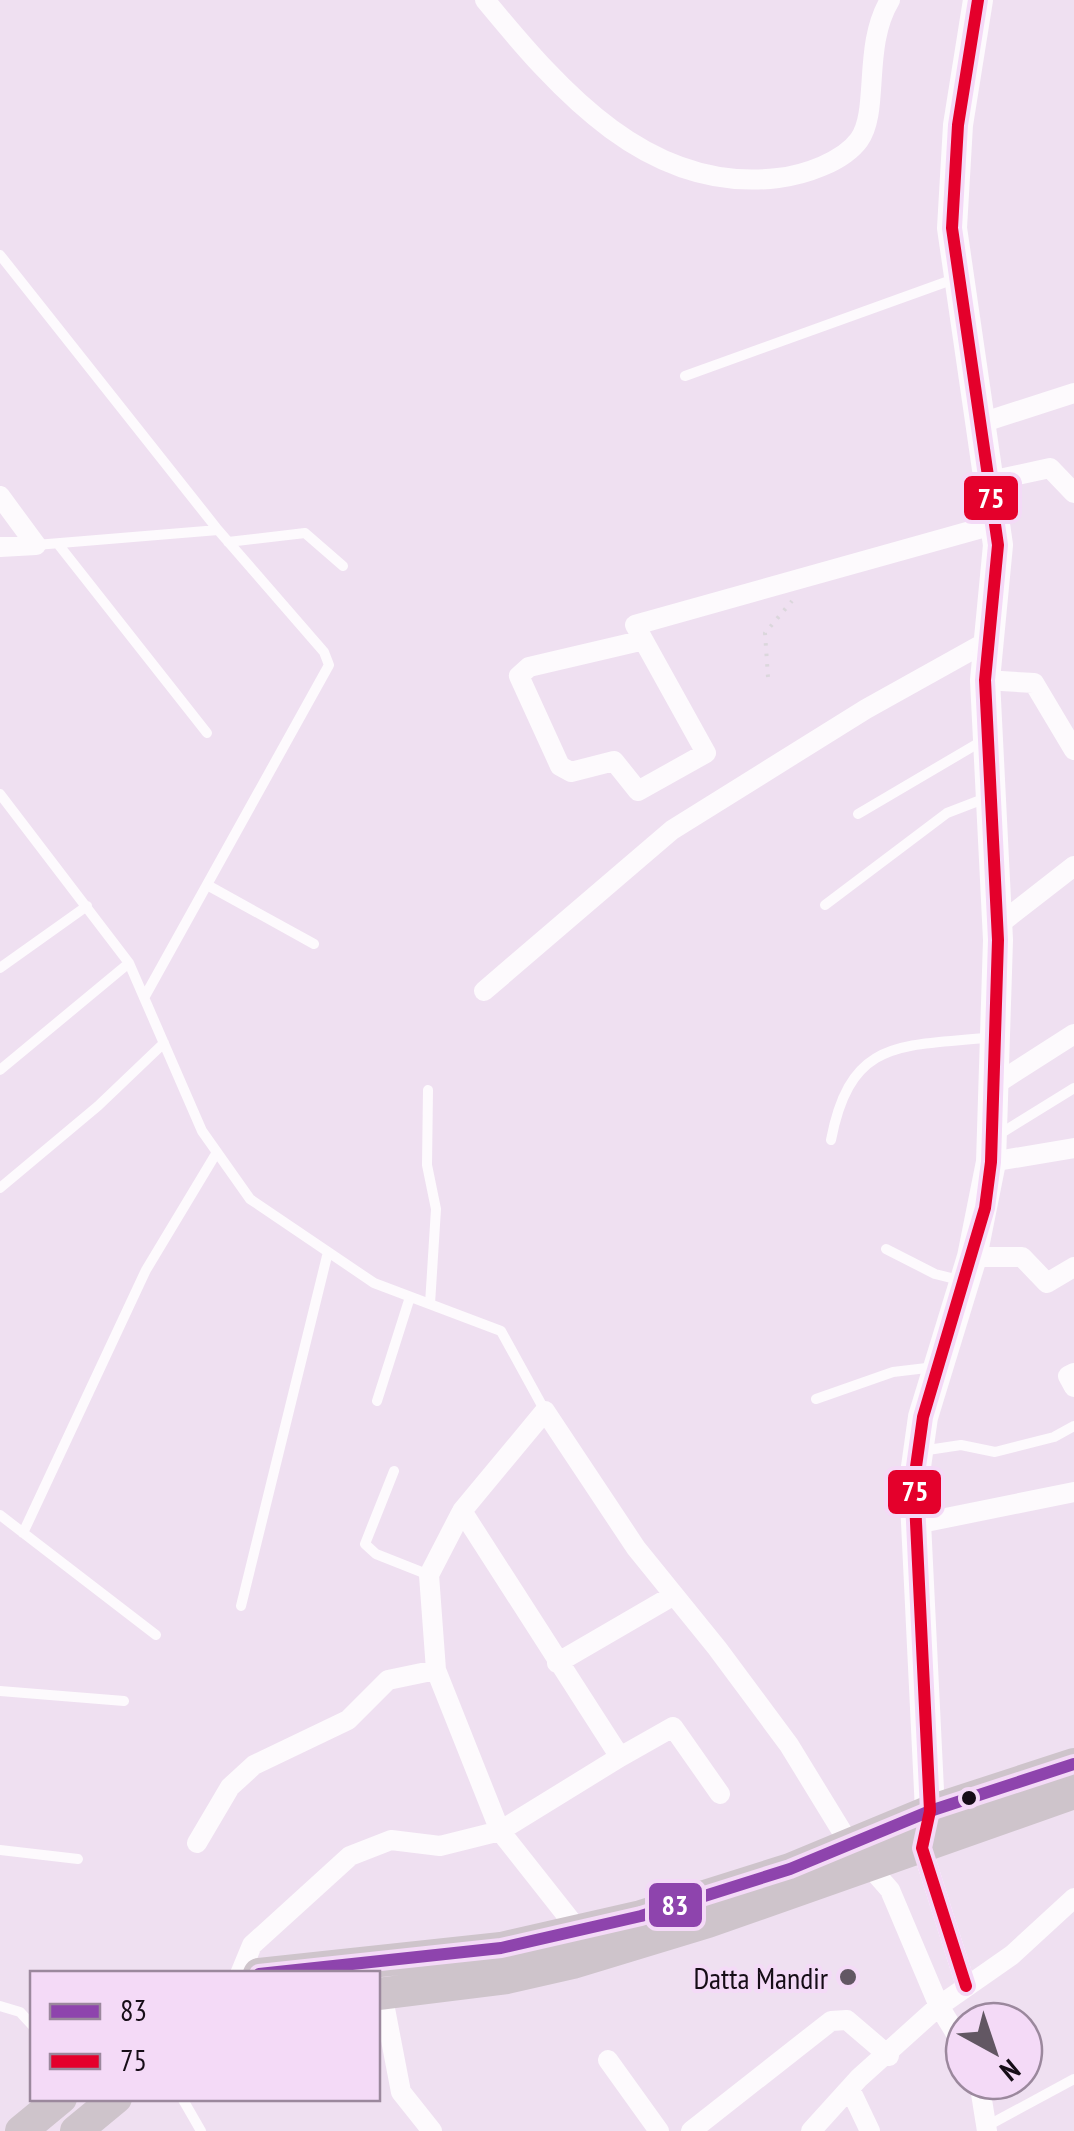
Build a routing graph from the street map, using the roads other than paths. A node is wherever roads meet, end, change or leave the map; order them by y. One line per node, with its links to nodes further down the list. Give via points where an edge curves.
1 (486, 0): 2 (street, via 530,54 632,146 683,172 738,181 818,168 857,143 866,124 872,43)
2 (890, 0)
3 (978, 0): 5 (main road, via 953,184)
4 (0, 255): 13 (lane)
5 (959, 277): 6 (lane); 8 (main road)
6 (685, 376)
7 (1074, 393): 8 (street)
8 (981, 423): 9 (main road)
9 (990, 482): 10 (street, via 1050,468); 12 (main road)
10 (1074, 494)
11 (0, 496): 16 (street)
12 (996, 524): 19 (street, via 642,621 635,625); 20 (main road, via 997,588)
13 (218, 530): 14 (lane); 15 (lane)
14 (228, 542): 18 (lane, via 305,533); 30 (lane, via 329,665)
15 (58, 544): 16 (lane); 22 (lane)
16 (36, 545): 17 (street)
17 (0, 548)
18 (343, 566)
19 (640, 640): 19 (street, via 706,753 638,791 614,761 572,772 560,766 520,676 528,668)
20 (988, 641): 21 (main road); 37 (street, via 672,830)
21 (985, 680): 23 (main road); 24 (street, via 1034,683)
22 (208, 733)
23 (986, 739): 26 (main road); 28 (lane)
24 (1074, 750)
25 (0, 794): 27 (lane)
26 (989, 797): 31 (lane, via 947,813); 33 (main road)
27 (5, 810): 32 (lane)
28 (858, 814)
29 (1074, 866): 33 (street)
30 (209, 886): 34 (lane); 38 (lane)
31 (825, 904)
32 (87, 906): 35 (lane); 36 (lane)
33 (997, 926): 40 (main road)
34 (314, 944)
35 (128, 962): 38 (lane); 42 (lane)
36 (0, 968)
37 (484, 992)
38 (144, 998): 41 (lane)
39 (1074, 1034): 43 (street)
40 (994, 1036): 43 (main road); 46 (lane, via 877,1056 847,1084)
41 (164, 1043): 49 (lane); 50 (lane)
42 (0, 1070)
43 (994, 1086): 48 (main road)
44 (1074, 1088): 48 (lane)
45 (428, 1090): 56 (lane, via 427,1164 436,1208)
46 (831, 1140)
47 (1074, 1148): 48 (street)
48 (992, 1150): 54 (main road)
49 (217, 1152): 52 (lane, via 250,1200); 70 (lane, via 146,1270)
50 (0, 1188)
51 (886, 1249): 54 (lane, via 935,1274)
52 (328, 1252): 55 (lane, via 374,1283); 73 (lane)
53 (1074, 1267): 54 (street, via 1047,1283 1022,1257)
54 (969, 1269): 57 (main road)
55 (410, 1296): 56 (lane); 61 (lane)
56 (430, 1304): 62 (lane, via 501,1331)
57 (939, 1366): 60 (lane, via 894,1372); 64 (main road)
58 (1074, 1373): 59 (street, via 1068,1376)
59 (1074, 1387)
60 (816, 1398)
61 (377, 1401)
62 (545, 1411): 67 (street); 72 (street)
63 (1074, 1426): 64 (lane, via 1054,1438 995,1452 961,1445)
64 (916, 1452): 69 (main road)
65 (394, 1471): 71 (lane, via 366,1544)
66 (1074, 1492): 69 (street)
67 (462, 1511): 71 (street); 75 (street)
68 (0, 1515): 70 (lane)
69 (916, 1524): 83 (main road)
70 (22, 1533): 74 (lane)
71 (429, 1575): 76 (street)
72 (674, 1595): 75 (street); 88 (street, via 789,1745)
73 (241, 1606)
74 (156, 1636)
75 (557, 1663): 79 (street)
76 (436, 1670): 84 (street); 85 (street, via 388,1680 348,1720 254,1765 230,1788)
77 (0, 1691): 78 (lane)
78 (124, 1701)
79 (620, 1757): 82 (street, via 673,1726); 84 (street)
80 (1074, 1764): 83 (main road)
81 (1074, 1793): 86 (main road)
82 (720, 1794)
83 (930, 1811): 86 (main road); 88 (main road)
84 (500, 1831): 91 (street); 92 (street, via 458,1844 391,1840 361,1850 252,1945)
85 (196, 1843)
86 (922, 1848): 88 (main road); 94 (street)
87 (0, 1850): 89 (lane)
88 (860, 1855): 91 (main road); 95 (main road, via 573,1962); 97 (street, via 890,1890)
89 (78, 1859)
90 (1074, 1898): 94 (street, via 1012,1955)
91 (579, 1931): 93 (main road, via 431,1958)
92 (241, 1971)
93 (282, 1971)
94 (966, 1986): 97 (street)
95 (380, 1994): 112 (street, via 401,2092)
96 (0, 2006): 99 (lane)
97 (939, 2006): 98 (street); 100 (street)
98 (944, 2014)
99 (30, 2023)
100 (889, 2056): 103 (street); 114 (street, via 847,2020 831,2021)
101 (608, 2060): 113 (street)
102 (1074, 2079): 108 (lane)
103 (850, 2089): 115 (street); 116 (street)
104 (57, 2101): 109 (main road)
105 (112, 2101): 110 (main road)
106 (184, 2101): 111 (lane)
107 (982, 2101): 108 (street)
108 (987, 2129)
109 (21, 2131)
110 (76, 2131)
111 (200, 2131)
112 (432, 2131)
113 (659, 2131)
114 (691, 2131)
115 (811, 2131)
116 (870, 2131)

